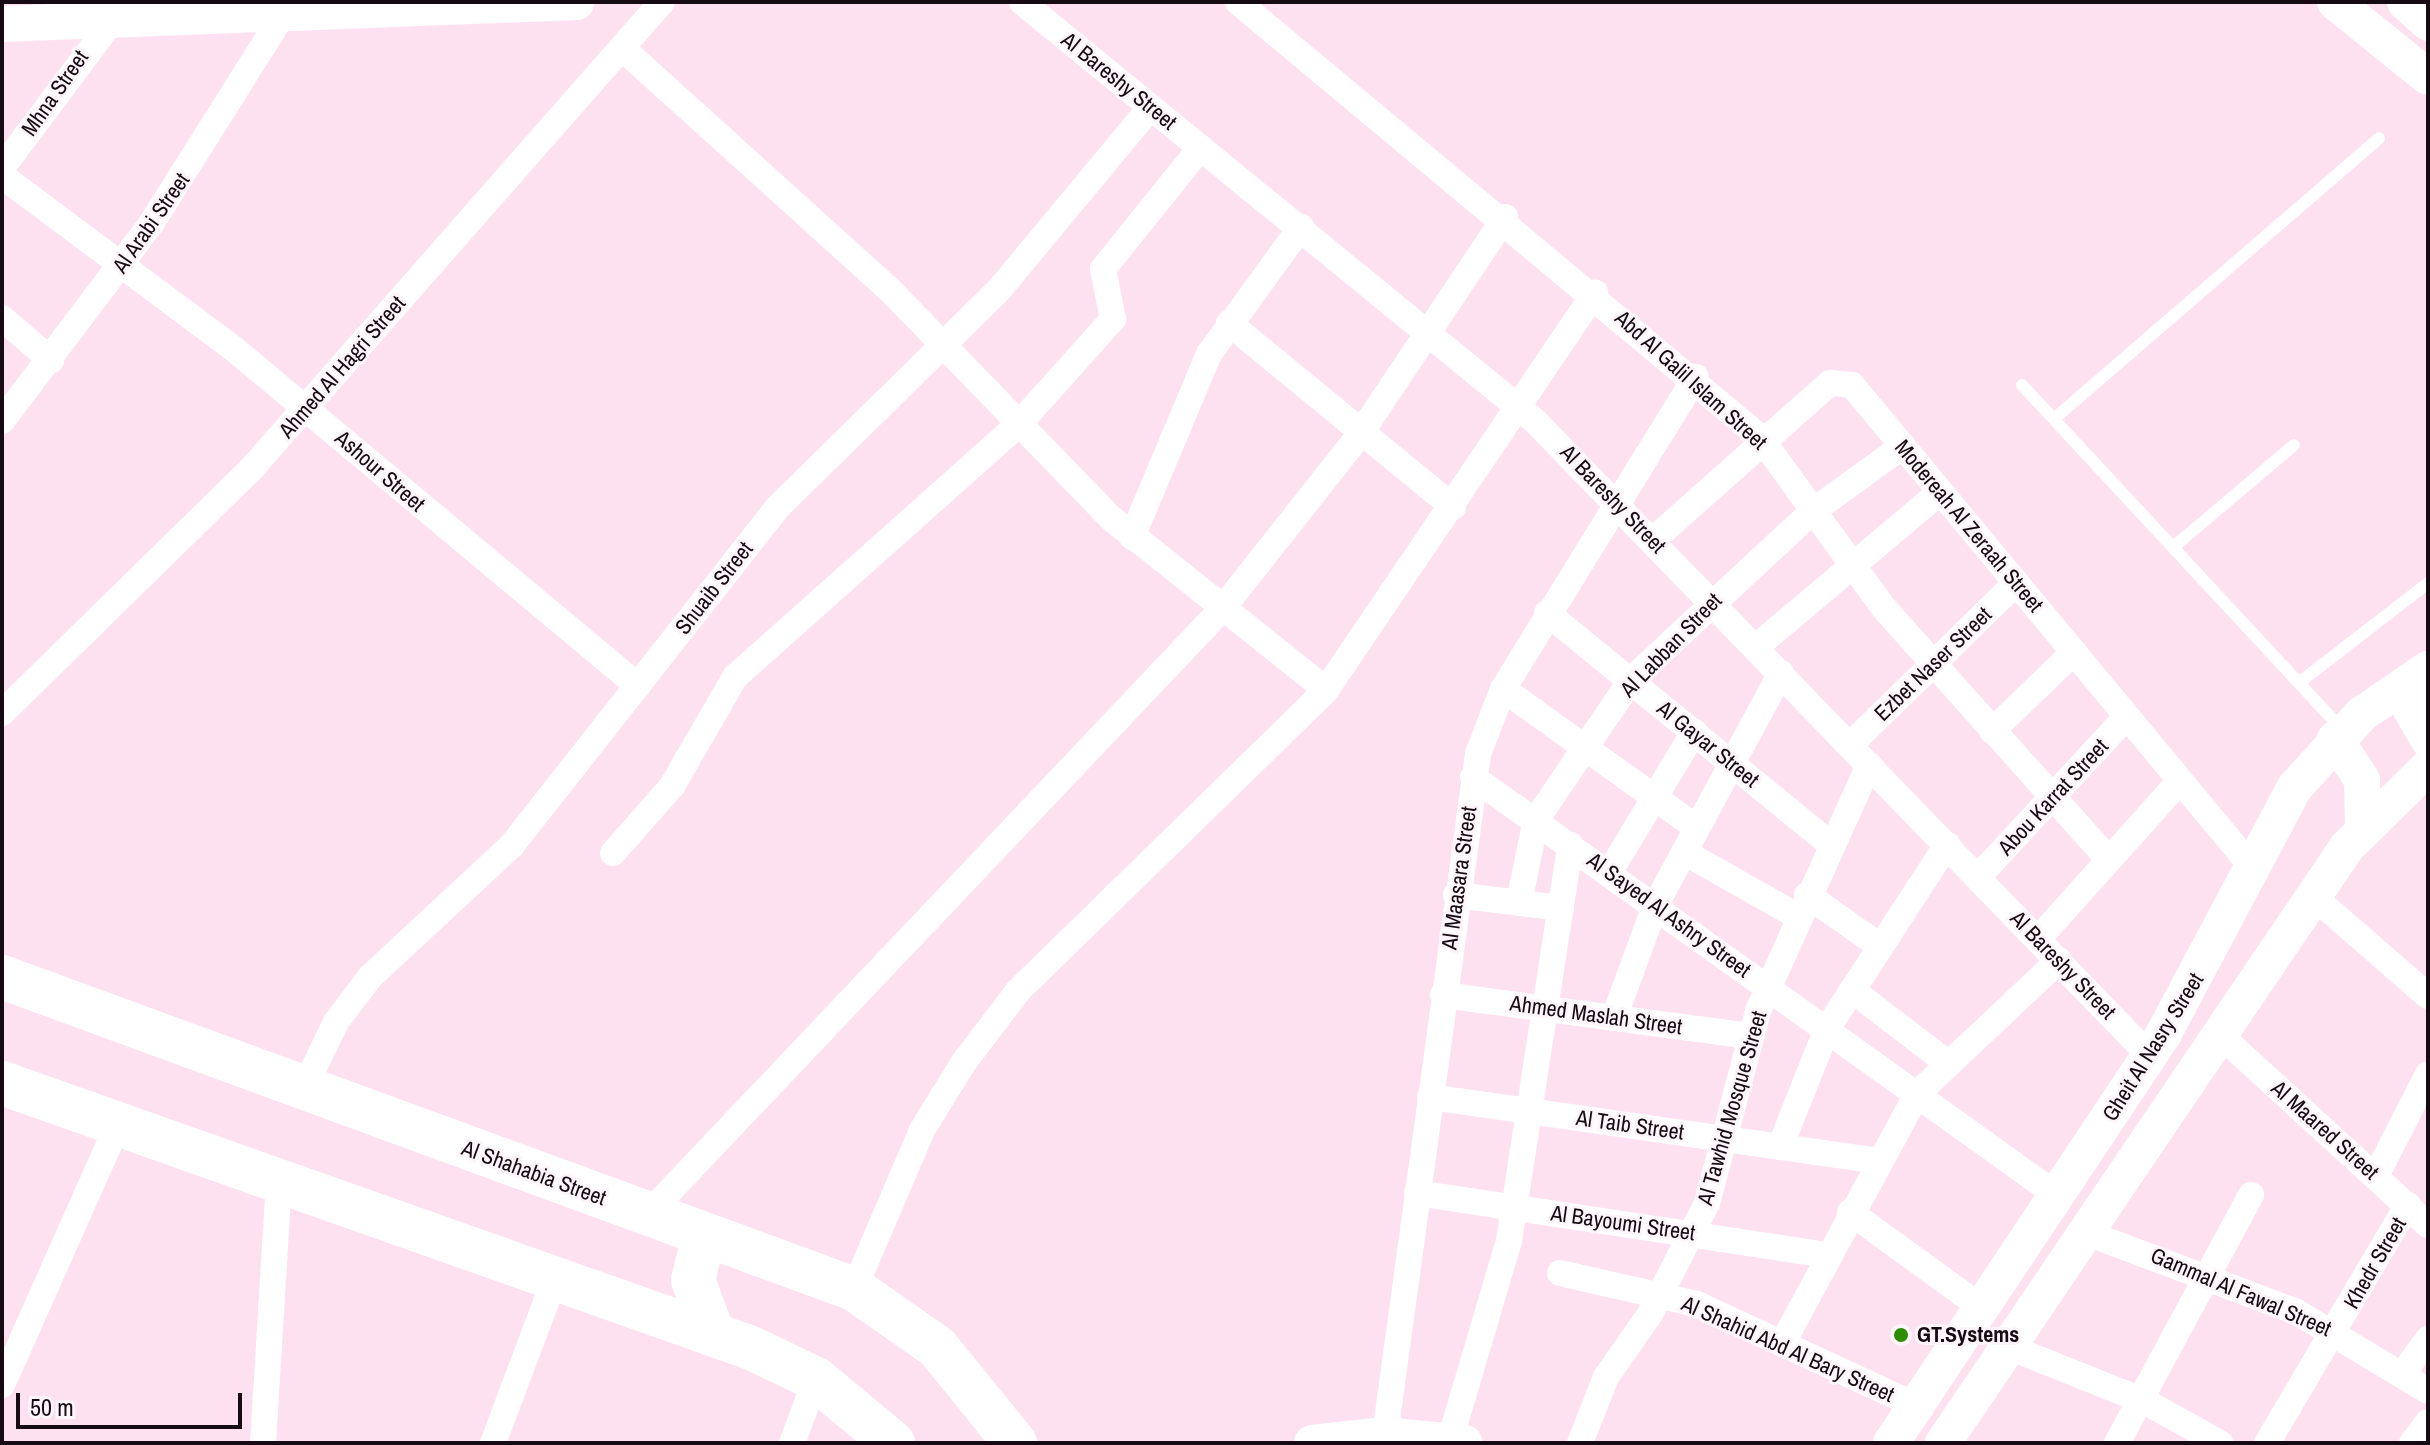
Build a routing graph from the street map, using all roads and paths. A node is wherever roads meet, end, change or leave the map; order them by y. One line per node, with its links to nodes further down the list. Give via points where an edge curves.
1 (577, 2): 8 (main road)
2 (662, 2): 12 (street, Ahmed Al Hagri Street)
3 (1022, 2): 14 (street, Al Bareshy Street)
4 (1238, 2): 19 (street, Abd Al Galil Islam Street)
5 (2335, 2): 13 (main road)
6 (2405, 2): 10 (main road)
7 (70, 12): 9 (main road); 11 (main road)
8 (283, 14): 9 (main road); 21 (street, Al Arabi Street)
9 (112, 21): 17 (street, Mhna Street)
10 (2428, 23)
11 (2, 24)
12 (622, 48): 26 (street); 31 (street, Ahmed Al Hagri Street)
13 (2428, 77)
14 (1151, 107): 16 (street, Al Bareshy Street); 26 (street, Shuaib Street)
15 (2379, 138): 32 (lane)
16 (1201, 147): 20 (street, Al Bareshy Street); 34 (street, via 1103,269 1113,319)
17 (2, 168)
18 (2, 176): 21 (street, Ashour Street)
19 (1505, 217): 22 (street, Abd Al Galil Islam Street); 25 (street)
20 (1301, 227): 24 (street); 25 (street, Al Bareshy Street)
21 (124, 264): 27 (street, Al Arabi Street); 31 (street, Ashour Street)
22 (1595, 293): 28 (street, Abd Al Galil Islam Street); 30 (street)
23 (2, 318): 27 (street)
24 (1229, 323): 35 (street); 43 (street, via 1189,395)
25 (1427, 327): 30 (street, Al Bareshy Street); 35 (street)
26 (944, 346): 34 (street); 59 (street, Shuaib Street, via 798,485)
27 (51, 360): 33 (street, Al Arabi Street)
28 (1696, 377): 36 (street, Abd Al Galil Islam Street); 40 (street, Al Maasara Street)
29 (2022, 385): 32 (lane)
30 (1518, 405): 40 (street, Al Bareshy Street); 41 (street)
31 (307, 409): 59 (street, Ashour Street, via 530,604); 62 (street, Ahmed Al Hagri Street)
32 (2055, 418): 45 (lane)
33 (2, 421)
34 (1017, 426): 43 (street); 84 (street, via 735,677 672,786)
35 (1360, 434): 41 (street); 50 (street)
36 (1760, 437): 38 (street, Modereah Al Zeraah Street, via 1841,381); 42 (street, Abd Al Galil Islam Street); 44 (street, Modereah Al Zeraah Street)
37 (2294, 445): 45 (lane)
38 (1903, 446): 39 (street, Modereah Al Zeraah Street); 42 (street, Al Labban Street)
39 (1940, 492): 46 (street); 47 (street, Modereah Al Zeraah Street)
40 (1615, 502): 44 (street, Al Bareshy Street); 51 (street, Al Maasara Street)
41 (1453, 507): 61 (street)
42 (1813, 511): 46 (street, Abd Al Galil Islam Street); 49 (street, Al Labban Street)
43 (1132, 537): 50 (street)
44 (1653, 540): 49 (street, Al Bareshy Street)
45 (2177, 544): 58 (lane)
46 (1851, 567): 52 (street); 54 (street, Abd Al Galil Islam Street)
47 (2016, 583): 53 (street, Modereah Al Zeraah Street); 54 (street, Ezbet Naser Street)
48 (2428, 583): 58 (lane)
49 (1711, 600): 52 (street, Al Bareshy Street); 57 (street, Al Labban Street)
50 (1222, 609): 61 (street); 128 (street)
51 (1547, 613): 57 (street, Al Gayar Street); 60 (street, Al Maasara Street)
52 (1756, 647): 56 (street, Al Bareshy Street)
53 (2074, 652): 63 (street, Modereah Al Zeraah Street); 64 (street)
54 (1933, 665): 64 (street, Abd Al Galil Islam Street); 68 (street, Ezbet Naser Street)
55 (2425, 671): 66 (main road, Gheit Al Nasry Street); 67 (main road, via 2410,708)
56 (1781, 673): 68 (street, Al Bareshy Street); 70 (street)
57 (1631, 680): 65 (street, Al Gayar Street); 69 (street, Al Labban Street)
58 (2300, 682): 66 (lane)
59 (638, 686): 112 (street, Shuaib Street, via 512,845 358,991)
60 (1503, 689): 69 (street); 72 (street, Al Maasara Street)
61 (1326, 690): 137 (street, via 1009,1003 922,1130)
62 (2, 713)
63 (2127, 716): 73 (street, Modereah Al Zeraah Street); 76 (street, Abou Karrat Street)
64 (1992, 731): 76 (street, Abd Al Galil Islam Street)
65 (1694, 732): 70 (street, Al Gayar Street); 75 (street)
66 (2340, 735): 79 (main road, via 2362,780); 86 (main road, Gheit Al Nasry Street, via 2295,787)
67 (2428, 739)
68 (1850, 745): 71 (street, Al Bareshy Street)
69 (1585, 747): 75 (street); 77 (street, Al Labban Street)
70 (1732, 763): 78 (street); 81 (street, Al Gayar Street)
71 (1869, 765): 81 (street, Al Tawhid Mosque Street); 82 (street, Al Bareshy Street)
72 (1473, 777): 77 (street, Al Sayed Al Ashry Street); 89 (street, Al Maasara Street)
73 (2180, 781): 85 (street); 86 (street, Modereah Al Zeraah Street)
74 (2424, 782): 79 (main road)
75 (1655, 797): 78 (street); 87 (street)
76 (2052, 797): 85 (street, Abd Al Galil Islam Street); 88 (street, Abou Karrat Street)
77 (1536, 820): 80 (street, Al Sayed Al Ashry Street); 91 (street, Al Labban Street)
78 (1697, 828): 83 (street)
79 (2363, 828): 90 (main road)
80 (1570, 845): 87 (street, Al Sayed Al Ashry Street); 94 (street)
81 (1831, 845): 92 (street, Al Tawhid Mosque Street)
82 (1947, 845): 88 (street, Al Bareshy Street); 96 (street)
83 (1684, 852): 92 (street); 93 (street)
84 (613, 853)
85 (2109, 860): 95 (street)
86 (2252, 867): 108 (main road, Gheit Al Nasry Street)
87 (1609, 873): 93 (street, Al Sayed Al Ashry Street)
88 (1978, 877): 95 (street, Al Bareshy Street)
89 (1456, 895): 91 (street); 101 (street, Al Maasara Street)
90 (2314, 897): 102 (street); 107 (main road)
91 (1519, 902): 94 (street)
92 (1802, 905): 96 (street); 99 (street, Al Tawhid Mosque Street)
93 (1655, 906): 99 (street, Al Sayed Al Ashry Street); 104 (street)
94 (1561, 908): 103 (street)
95 (2038, 939): 97 (street, Al Bareshy Street)
96 (1881, 947): 100 (street)
97 (2059, 960): 108 (street, Al Bareshy Street); 109 (street)
98 (2, 977): 112 (highway, Al Shahabia Street)
99 (1767, 986): 105 (street, Al Sayed Al Ashry Street); 106 (street, Al Tawhid Mosque Street)
100 (1852, 990): 105 (street); 109 (street)
101 (1443, 995): 103 (street, Ahmed Maslah Street); 114 (street, Al Maasara Street)
102 (2428, 996)
103 (1545, 1009): 104 (street, Ahmed Maslah Street); 115 (street)
104 (1614, 1018): 106 (street, Ahmed Maslah Street)
105 (1827, 1029): 113 (street, Al Sayed Al Ashry Street); 118 (street)
106 (1750, 1036): 117 (street, Al Tawhid Mosque Street)
107 (2221, 1036): 120 (street, Al Maared Street); 130 (main road)
108 (2150, 1056): 124 (main road, Gheit Al Nasry Street)
109 (1945, 1061): 113 (street)
110 (2428, 1074): 120 (street)
111 (2, 1083): 116 (highway)
112 (304, 1088): 128 (highway, Al Shahabia Street)
113 (1917, 1094): 119 (street); 124 (street, Al Sayed Al Ashry Street)
114 (1430, 1097): 115 (street, Al Taib Street); 122 (street, Al Maasara Street)
115 (1529, 1111): 117 (street, Al Taib Street); 126 (street)
116 (117, 1127): 121 (highway); 147 (street)
117 (1728, 1139): 118 (street, Al Taib Street); 131 (street, Al Tawhid Mosque Street)
118 (1780, 1147): 119 (street, Al Taib Street)
119 (1877, 1161): 127 (street)
120 (2376, 1176): 125 (street, Al Maared Street)
121 (279, 1184): 136 (highway); 155 (street)
122 (1417, 1193): 126 (street, Al Bayoumi Street); 153 (street, Al Maasara Street)
123 (2251, 1195): 135 (street)
124 (2058, 1196): 139 (main road, Gheit Al Nasry Street)
125 (2408, 1205): 129 (street, Al Maared Street); 140 (street, Khedr Street)
126 (1514, 1207): 131 (street, Al Bayoumi Street); 154 (street)
127 (1850, 1212): 133 (street); 139 (street)
128 (647, 1215): 132 (highway, Al Shahabia Street)
129 (2428, 1225)
130 (2087, 1233): 135 (street, Gammal Al Fawal Street); 144 (main road)
131 (1694, 1234): 133 (street, Al Bayoumi Street); 138 (street, Al Tawhid Mosque Street)
132 (704, 1236): 137 (highway, Al Shahabia Street); 141 (highway, via 693,1280)
133 (1829, 1255): 143 (street)
134 (1560, 1273): 138 (street, Al Shahid Abd Al Bary Street)
135 (2212, 1275): 140 (street, Gammal Al Fawal Street); 149 (street)
136 (554, 1281): 141 (highway); 156 (street)
137 (854, 1289): 152 (highway, Al Shahabia Street, via 925,1335)
138 (1663, 1293): 143 (street, Al Shahid Abd Al Bary Street); 161 (street, Al Tawhid Mosque Street, via 1606,1377)
139 (1985, 1310): 150 (main road, Gheit Al Nasry Street)
140 (2335, 1331): 145 (street, Gammal Al Fawal Street); 166 (street, Khedr Street)
141 (713, 1334): 146 (highway)
142 (2428, 1339): 145 (street)
143 (1782, 1344): 150 (street, Al Shahid Abd Al Bary Street)
144 (2009, 1347): 149 (street); 163 (main road)
145 (2404, 1372): 148 (street, Gammal Al Fawal Street)
146 (816, 1379): 157 (street); 158 (highway)
147 (2, 1385)
148 (2428, 1391)
149 (2144, 1401): 164 (street); 165 (street)
150 (1921, 1408): 162 (main road, Gheit Al Nasry Street)
151 (2428, 1422): 167 (street)
152 (1004, 1428): 159 (main road)
153 (1385, 1435): 154 (main road); 160 (main road)
154 (1458, 1441)
155 (263, 1443)
156 (493, 1443)
157 (792, 1443)
158 (893, 1443)
159 (1032, 1443)
160 (1312, 1443)
161 (1580, 1443)
162 (1891, 1443)
163 (1943, 1443)
164 (2117, 1443)
165 (2220, 1443)
166 (2267, 1443)
167 (2412, 1443)

